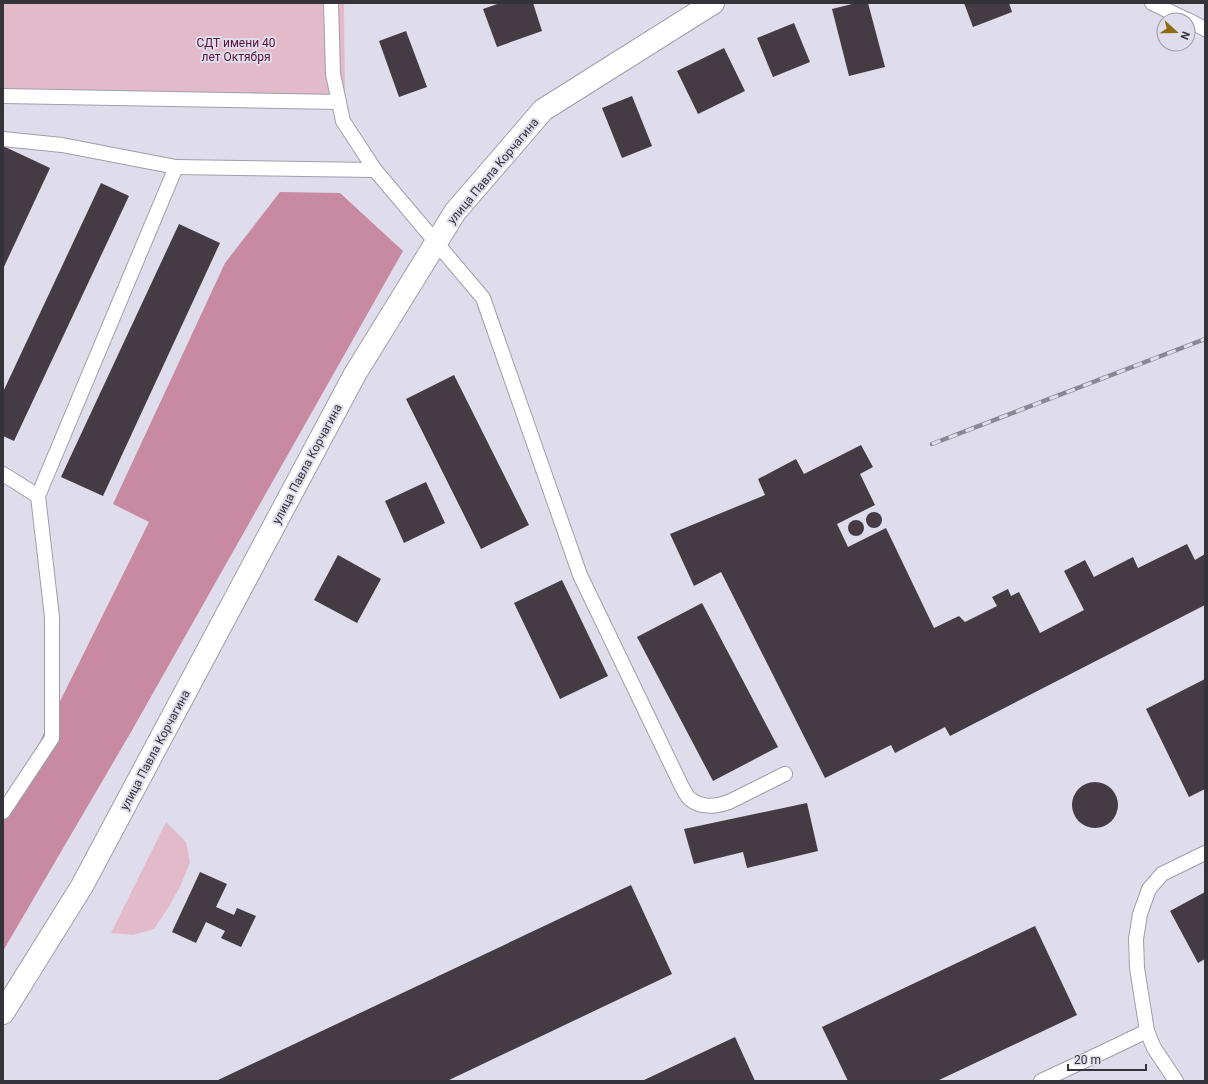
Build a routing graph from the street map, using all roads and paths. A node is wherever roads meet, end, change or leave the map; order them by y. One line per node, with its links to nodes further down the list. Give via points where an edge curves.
1 (331, 3): 8 (lane, via 334,74)
2 (713, 3): 12 (main road, улица Павла Корчагина, via 543,110 455,212)
3 (1152, 3): 4 (lane)
4 (1171, 12)
5 (1196, 24): 6 (lane)
6 (1205, 29)
7 (3, 96): 8 (lane)
8 (339, 102): 11 (lane, via 343,121)
9 (3, 139): 10 (lane, via 62,145)
10 (176, 168): 11 (lane); 14 (lane)
11 (375, 170): 12 (lane)
12 (436, 243): 15 (lane, via 483,298 580,575 688,797 708,806 721,805); 18 (main road, улица Павла Корчагина, via 355,374 82,886)
13 (3, 474): 14 (lane)
14 (38, 496): 16 (lane, via 52,617 52,738)
15 (785, 774)
16 (3, 812)
17 (1205, 853): 19 (lane, via 1162,874 1149,889 1140,914 1136,939 1137,968)
18 (3, 1013)
19 (1147, 1031): 20 (lane); 21 (lane, via 1154,1048)
20 (1041, 1081)
21 (1176, 1081)

